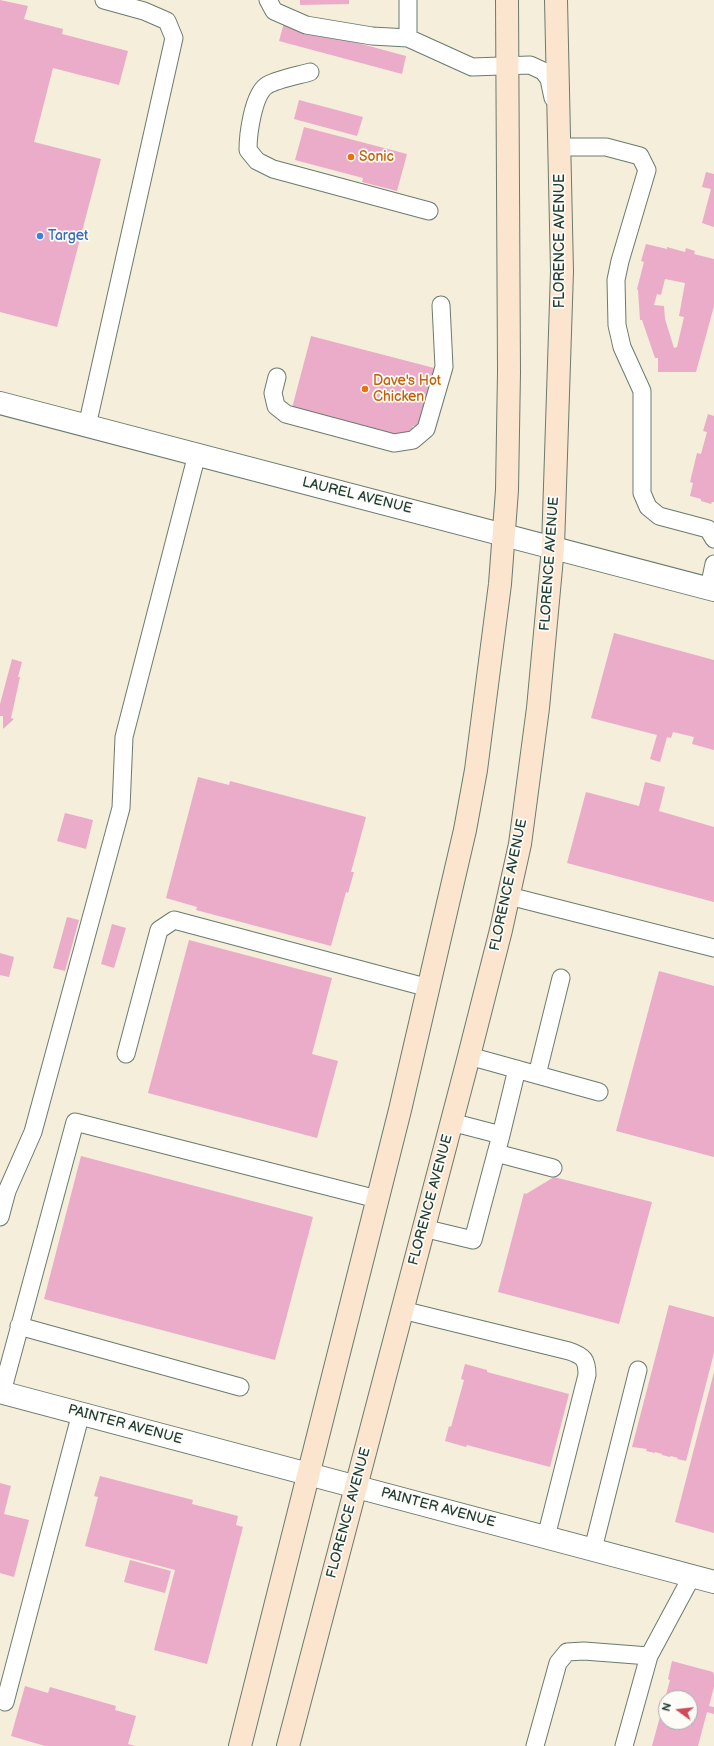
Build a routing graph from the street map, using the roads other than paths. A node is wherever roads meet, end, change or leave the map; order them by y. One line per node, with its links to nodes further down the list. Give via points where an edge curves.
1 (104, 0): 14 (lane, via 144,11 166,21 174,38)
2 (268, 0): 6 (lane, via 274,11 306,25 372,36)
3 (408, 0): 6 (lane)
4 (507, 0): 7 (main road)
5 (556, 0): 9 (main road, FLORENCE AVENUE)
6 (408, 38): 7 (lane, via 472,67)
7 (508, 66): 9 (lane, via 530,65 543,71 549,79); 16 (main road, via 509,372)
8 (310, 72): 10 (lane, via 266,86 258,98 248,136 248,150 257,160 273,169)
9 (559, 138): 17 (lane, via 640,156 647,170 616,280 617,325 622,347 642,390 642,494 648,507 658,516 708,529); 18 (main road, FLORENCE AVENUE, via 562,271)
10 (429, 210)
11 (442, 305): 12 (lane, via 444,367 426,429 413,440 394,443 286,414 276,406 273,393)
12 (277, 378)
13 (0, 403): 14 (street, LAUREL AVENUE)
14 (87, 426): 15 (street, LAUREL AVENUE)
15 (197, 454): 16 (street, LAUREL AVENUE); 35 (lane, via 124,737 121,808 33,1132 7,1191)
16 (504, 534): 18 (street, LAUREL AVENUE); 24 (main road, via 476,770)
17 (714, 539)
18 (553, 547): 20 (street, LAUREL AVENUE); 21 (main road, FLORENCE AVENUE, via 538,708 520,844)
19 (714, 564): 20 (lane)
20 (711, 589)
21 (509, 896): 22 (lane); 26 (main road, FLORENCE AVENUE)
22 (714, 948)
23 (561, 978): 28 (lane)
24 (429, 988): 25 (lane, via 174,920 158,930); 34 (main road)
25 (126, 1054)
26 (469, 1056): 27 (lane); 30 (main road, FLORENCE AVENUE)
27 (517, 1070): 28 (lane); 31 (lane)
28 (537, 1075): 29 (lane)
29 (599, 1092)
30 (451, 1122): 31 (lane); 36 (main road, FLORENCE AVENUE)
31 (501, 1135): 32 (lane)
32 (496, 1153): 33 (lane); 36 (lane, via 473,1240)
33 (553, 1168)
34 (377, 1199): 38 (lane, via 76,1122); 43 (main road)
35 (0, 1217)
36 (424, 1228): 37 (main road, FLORENCE AVENUE)
37 (402, 1310): 44 (main road, FLORENCE AVENUE); 45 (lane, via 580,1354 587,1364 587,1375)
38 (19, 1326): 40 (lane); 41 (lane)
39 (638, 1370): 46 (lane)
40 (240, 1387)
41 (1, 1392): 42 (street, PAINTER AVENUE)
42 (82, 1413): 43 (street, PAINTER AVENUE); 50 (lane)
43 (308, 1474): 44 (street, PAINTER AVENUE); 51 (main road)
44 (356, 1486): 45 (street, PAINTER AVENUE); 52 (main road, FLORENCE AVENUE)
45 (546, 1537): 46 (street, PAINTER AVENUE)
46 (593, 1549): 47 (street, PAINTER AVENUE)
47 (692, 1576): 48 (street, PAINTER AVENUE); 49 (lane)
48 (714, 1582)
49 (649, 1656): 53 (lane, via 567,1652 558,1662); 54 (lane)
50 (5, 1702)
51 (240, 1746)
52 (288, 1746)
53 (535, 1746)
54 (624, 1746)

